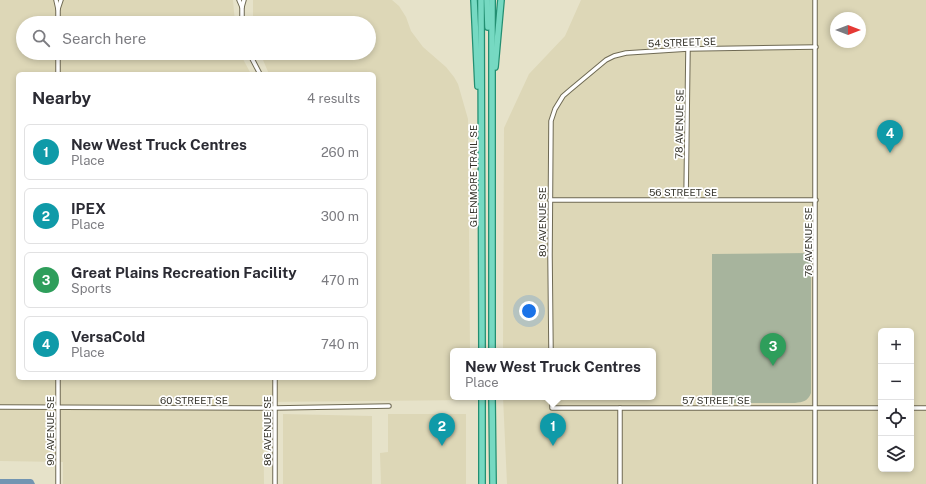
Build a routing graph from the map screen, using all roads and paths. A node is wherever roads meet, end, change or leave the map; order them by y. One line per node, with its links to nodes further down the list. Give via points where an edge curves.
1 (56, 0): 12 (street)
2 (61, 0): 12 (street)
3 (239, 0): 11 (street)
4 (244, 0): 11 (street)
5 (474, 0): 24 (main road, via 478,101)
6 (481, 0): 24 (main road, GLENMORE TRAIL SE)
7 (487, 0): 15 (main road, via 488,29)
8 (492, 0): 15 (main road, GLENMORE TRAIL SE)
9 (501, 0): 22 (main road)
10 (816, 0): 16 (street, 76 AVENUE SE)
11 (242, 7): 14 (street)
12 (58, 9): 13 (street)
13 (58, 16)
14 (242, 16)
15 (492, 38): 22 (main road, GLENMORE TRAIL SE)
16 (816, 47): 17 (street, 54 STREET SE); 27 (street, 76 AVENUE SE)
17 (688, 49): 23 (street, 54 STREET SE, via 614,56); 25 (street, 78 AVENUE SE)
18 (58, 60): 20 (street)
19 (253, 60): 21 (street)
20 (58, 72)
21 (259, 72)
22 (492, 85): 29 (main road, GLENMORE TRAIL SE)
23 (563, 96): 26 (street, 80 AVENUE SE, via 551,121)
24 (482, 111): 28 (main road, GLENMORE TRAIL SE)
25 (686, 199): 26 (street, 56 STREET SE); 27 (street, 56 STREET SE)
26 (550, 200): 30 (street, 80 AVENUE SE)
27 (816, 200): 41 (street, 76 AVENUE SE)
28 (482, 348)
29 (492, 348)
30 (551, 348)
31 (58, 380): 38 (street, 90 AVENUE SE)
32 (275, 380): 39 (street, 86 AVENUE SE)
33 (482, 400): 47 (main road)
34 (492, 400): 48 (main road)
35 (552, 400): 40 (street, 57 STREET SE, via 552,408)
36 (389, 406): 39 (street, 60 STREET SE)
37 (0, 407): 38 (street, 60 STREET SE)
38 (58, 408): 39 (street, 60 STREET SE); 45 (street, 90 AVENUE SE)
39 (275, 408): 46 (street, 86 AVENUE SE)
40 (620, 408): 41 (street, 57 STREET SE); 49 (street)
41 (816, 408): 42 (street, 57 STREET SE); 50 (street, 76 AVENUE SE)
42 (878, 408)
43 (914, 408): 44 (street)
44 (926, 408)
45 (58, 484)
46 (275, 484)
47 (482, 484)
48 (493, 484)
49 (620, 484)
50 (816, 484)

